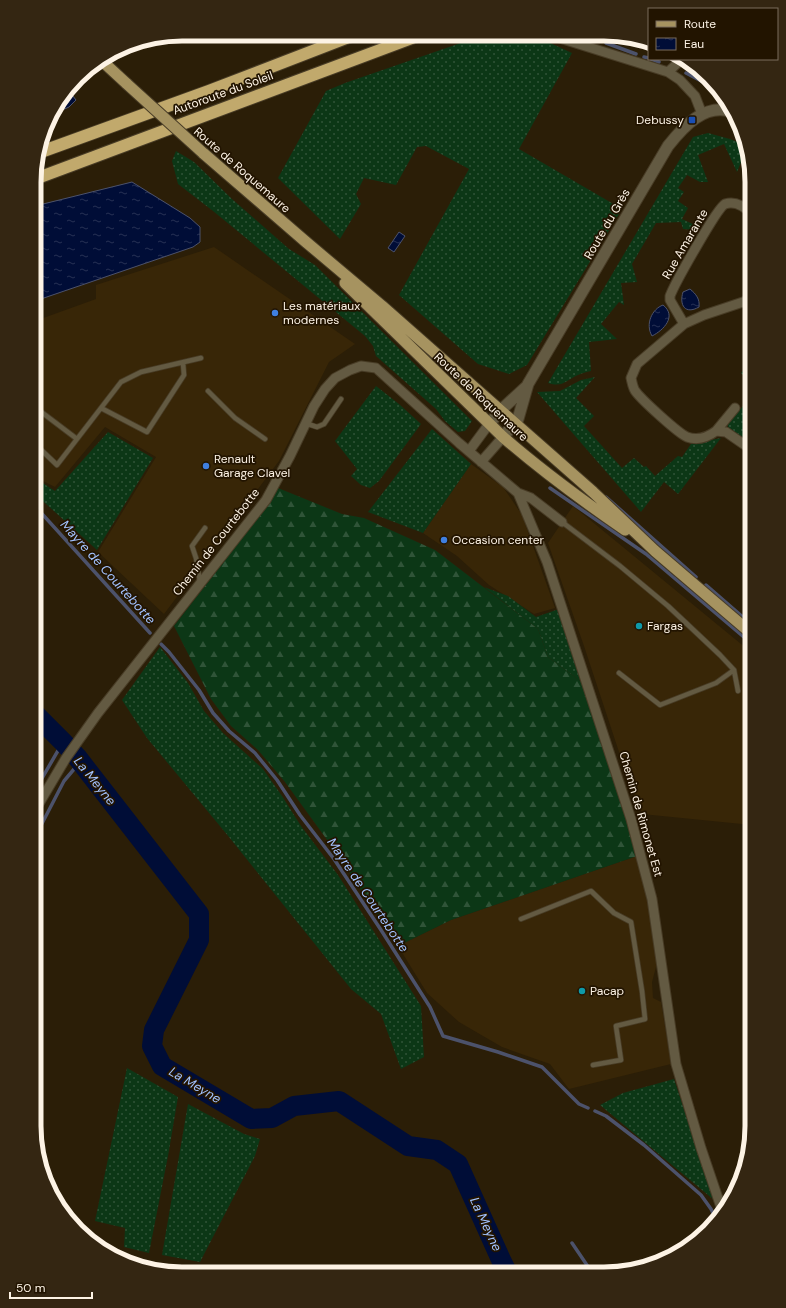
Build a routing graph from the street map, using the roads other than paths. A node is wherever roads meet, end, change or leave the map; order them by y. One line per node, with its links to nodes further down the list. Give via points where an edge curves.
1 (336, 41): 9 (highway, Autoroute du Soleil, via 209,91)
2 (404, 41): 10 (highway, Autoroute du Soleil)
3 (569, 41): 6 (street)
4 (678, 62): 6 (street)
5 (105, 64): 12 (main road, Route de Roquemaure, bridge)
6 (668, 72): 8 (street, via 695,96)
7 (726, 111): 8 (street, Route du Grès)
8 (702, 114): 17 (street, Route du Grès, via 681,129 668,146)
9 (45, 151)
10 (41, 177)
11 (745, 208): 14 (street, Rue Amarante, via 731,203 724,205 713,218 670,296)
12 (306, 242): 22 (main road, Route de Roquemaure); 25 (main road, Route de Roquemaure, via 352,291)
13 (745, 301): 14 (street)
14 (684, 324): 27 (street, via 637,364 631,378 634,391 687,437 708,437)
15 (201, 358): 16 (lane)
16 (183, 363): 20 (lane, via 141,372 121,382); 20 (lane, via 184,375 147,432)
17 (528, 384): 22 (street); 26 (street, via 518,419)
18 (208, 391): 30 (lane, via 235,418)
19 (341, 399): 24 (lane, via 324,424 318,427)
20 (101, 408): 29 (lane)
21 (735, 408): 27 (street)
22 (500, 411): 25 (street); 26 (main road, Route de Roquemaure)
23 (41, 412): 29 (lane)
24 (305, 423): 33 (street, Chemin de Courtebotte, via 325,389 335,378 362,366 376,368); 39 (street, Chemin de Courtebotte, via 266,500)
25 (489, 424): 28 (main road, Route de Roquemaure); 33 (street)
26 (514, 424): 28 (street); 38 (main road, Route de Roquemaure, via 593,492)
27 (716, 431): 31 (street, via 726,432)
28 (503, 437): 34 (street); 38 (main road, Route de Roquemaure, via 576,496)
29 (77, 439): 32 (lane, via 57,465)
30 (265, 439)
31 (745, 445)
32 (41, 450)
33 (469, 451): 34 (street, Chemin de Rimonet Est)
34 (481, 462): 35 (street, Chemin de Rimonet Est)
35 (518, 493): 36 (street, via 531,498); 47 (street, Chemin de Rimonet Est, via 547,562 632,819 652,899 676,1064)
36 (562, 522): 41 (lane, via 668,606)
37 (205, 528): 39 (lane, via 192,546)
38 (655, 551): 40 (main road, Route de Roquemaure)
39 (200, 583): 44 (street, Chemin de Courtebotte, via 98,713 66,758)
40 (745, 628)
41 (734, 670): 42 (lane, via 716,683 660,705); 43 (lane)
42 (619, 673)
43 (738, 691)
44 (41, 800)
45 (521, 919): 46 (lane, via 591,891 614,913 632,922 645,1019 616,1026 621,1060)
46 (592, 1065)
47 (720, 1205)

